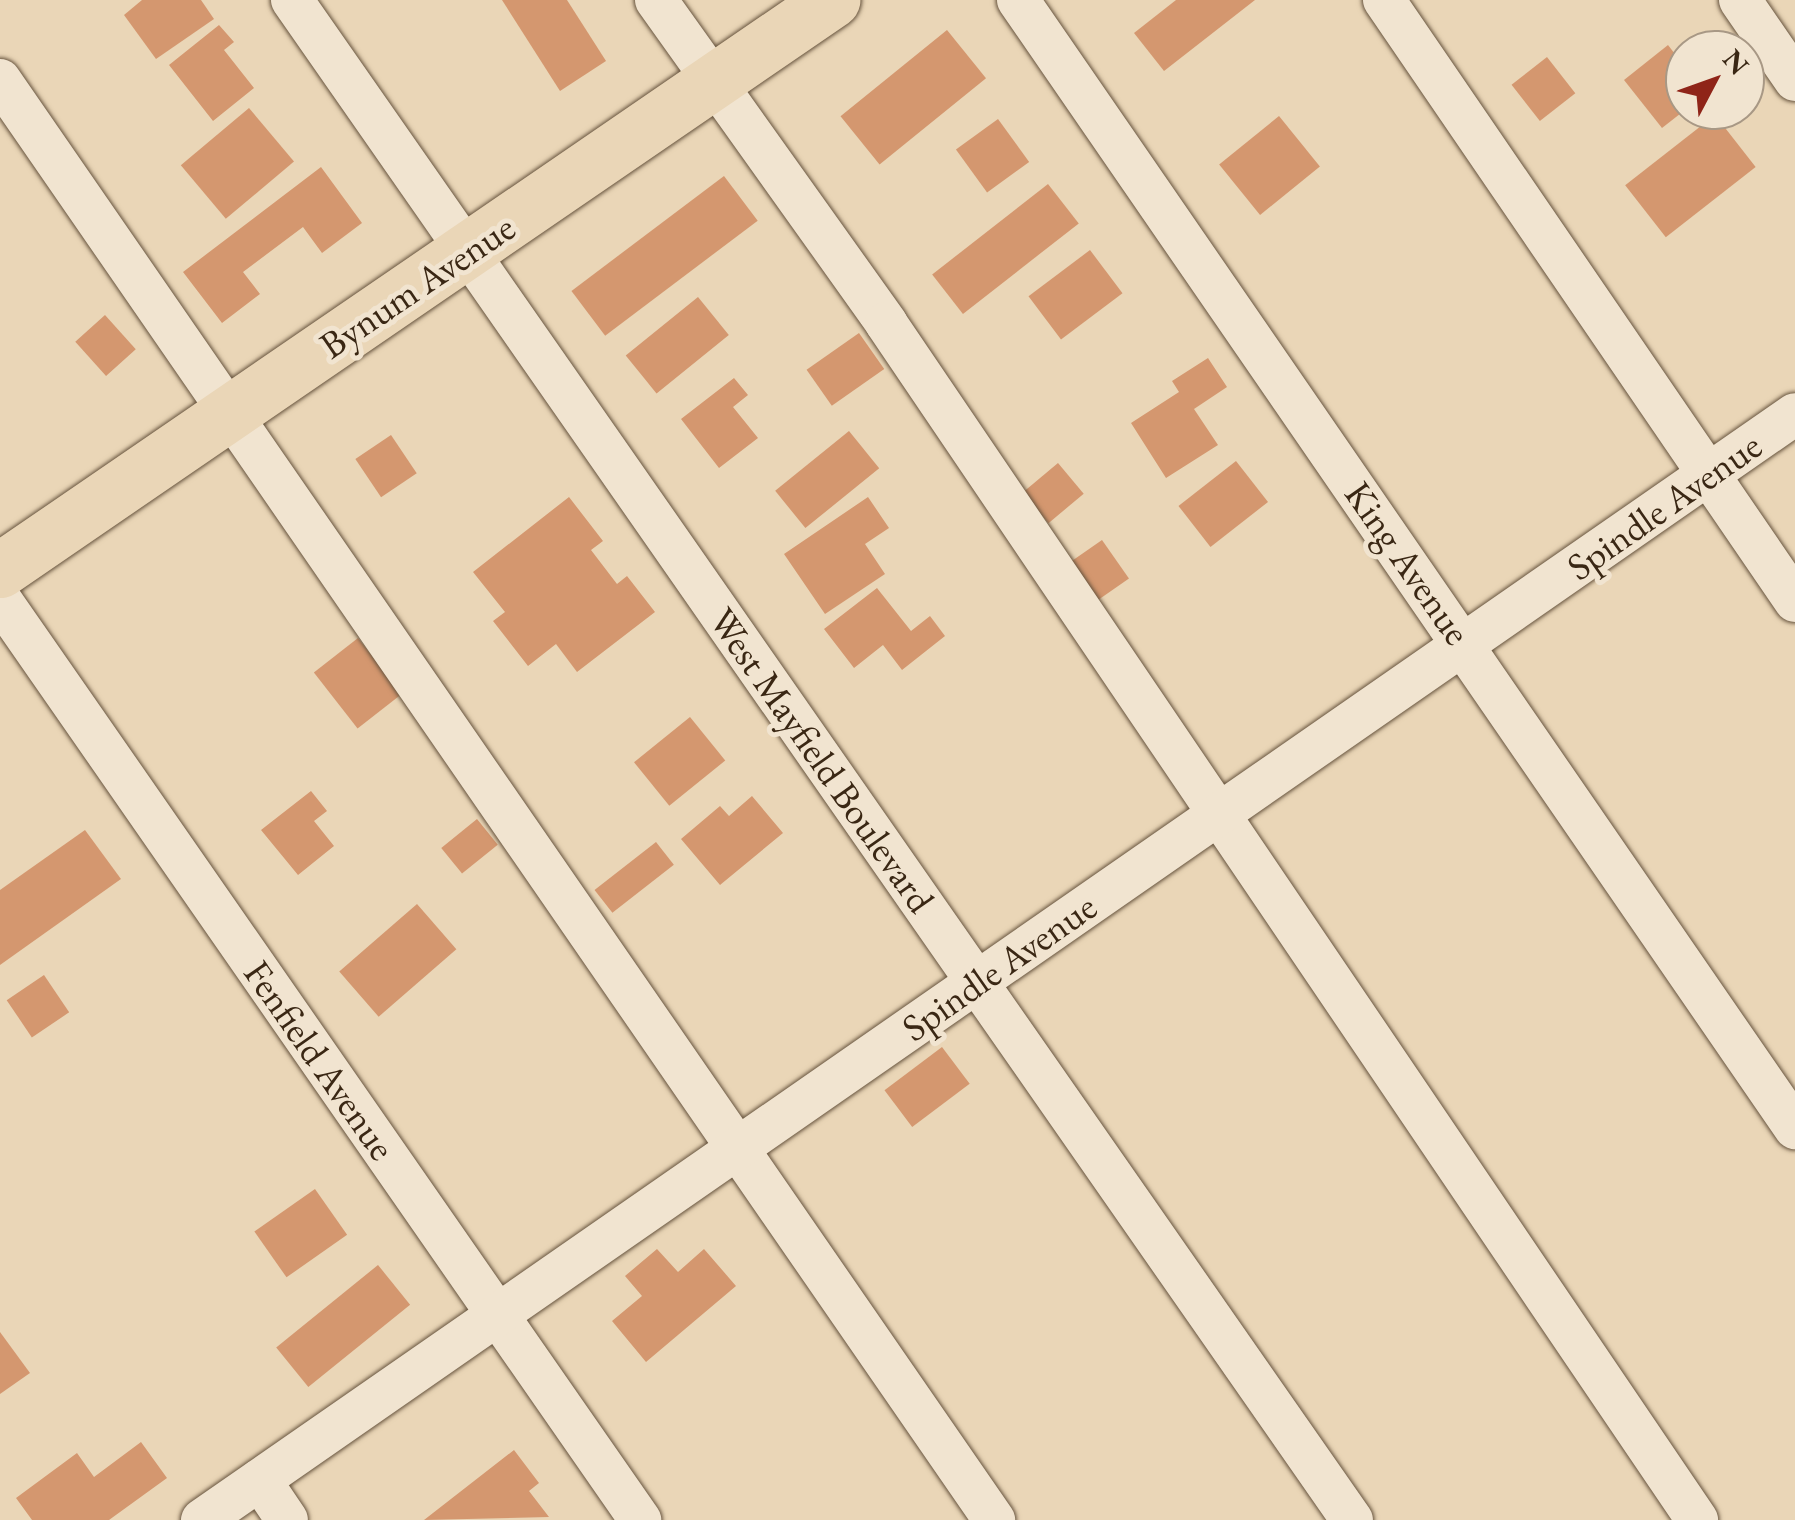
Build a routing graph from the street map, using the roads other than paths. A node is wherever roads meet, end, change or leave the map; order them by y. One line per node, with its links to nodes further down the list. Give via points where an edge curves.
1 (292, 0): 10 (street, West Mayfield Boulevard)
2 (656, 0): 9 (street)
3 (832, 0): 9 (main road, Bynum Avenue)
4 (1018, 0): 17 (street, King Avenue)
5 (1384, 0): 13 (street)
6 (1740, 0): 8 (street)
7 (0, 80): 11 (street)
8 (1795, 80)
9 (712, 83): 10 (main road, Bynum Avenue); 18 (street)
10 (468, 252): 11 (main road, Bynum Avenue); 19 (street, West Mayfield Boulevard)
11 (231, 413): 14 (main road, Bynum Avenue); 21 (street)
12 (1795, 414): 13 (street, Spindle Avenue)
13 (1709, 474): 16 (street); 17 (street, Spindle Avenue)
14 (0, 570)
15 (0, 599): 22 (street, Fenfield Avenue)
16 (1795, 601)
17 (1464, 646): 18 (street, Spindle Avenue); 20 (street, King Avenue)
18 (1221, 814): 19 (street, Spindle Avenue); 29 (street)
19 (978, 982): 21 (street, Spindle Avenue); 28 (street, West Mayfield Boulevard)
20 (1795, 1128)
21 (737, 1148): 22 (street, Spindle Avenue); 27 (street)
22 (498, 1314): 23 (street, Spindle Avenue); 26 (street, Fenfield Avenue)
23 (260, 1480): 24 (street, Spindle Avenue); 25 (street)
24 (202, 1520)
25 (287, 1520)
26 (640, 1520)
27 (994, 1520)
28 (1352, 1520)
29 (1697, 1520)

